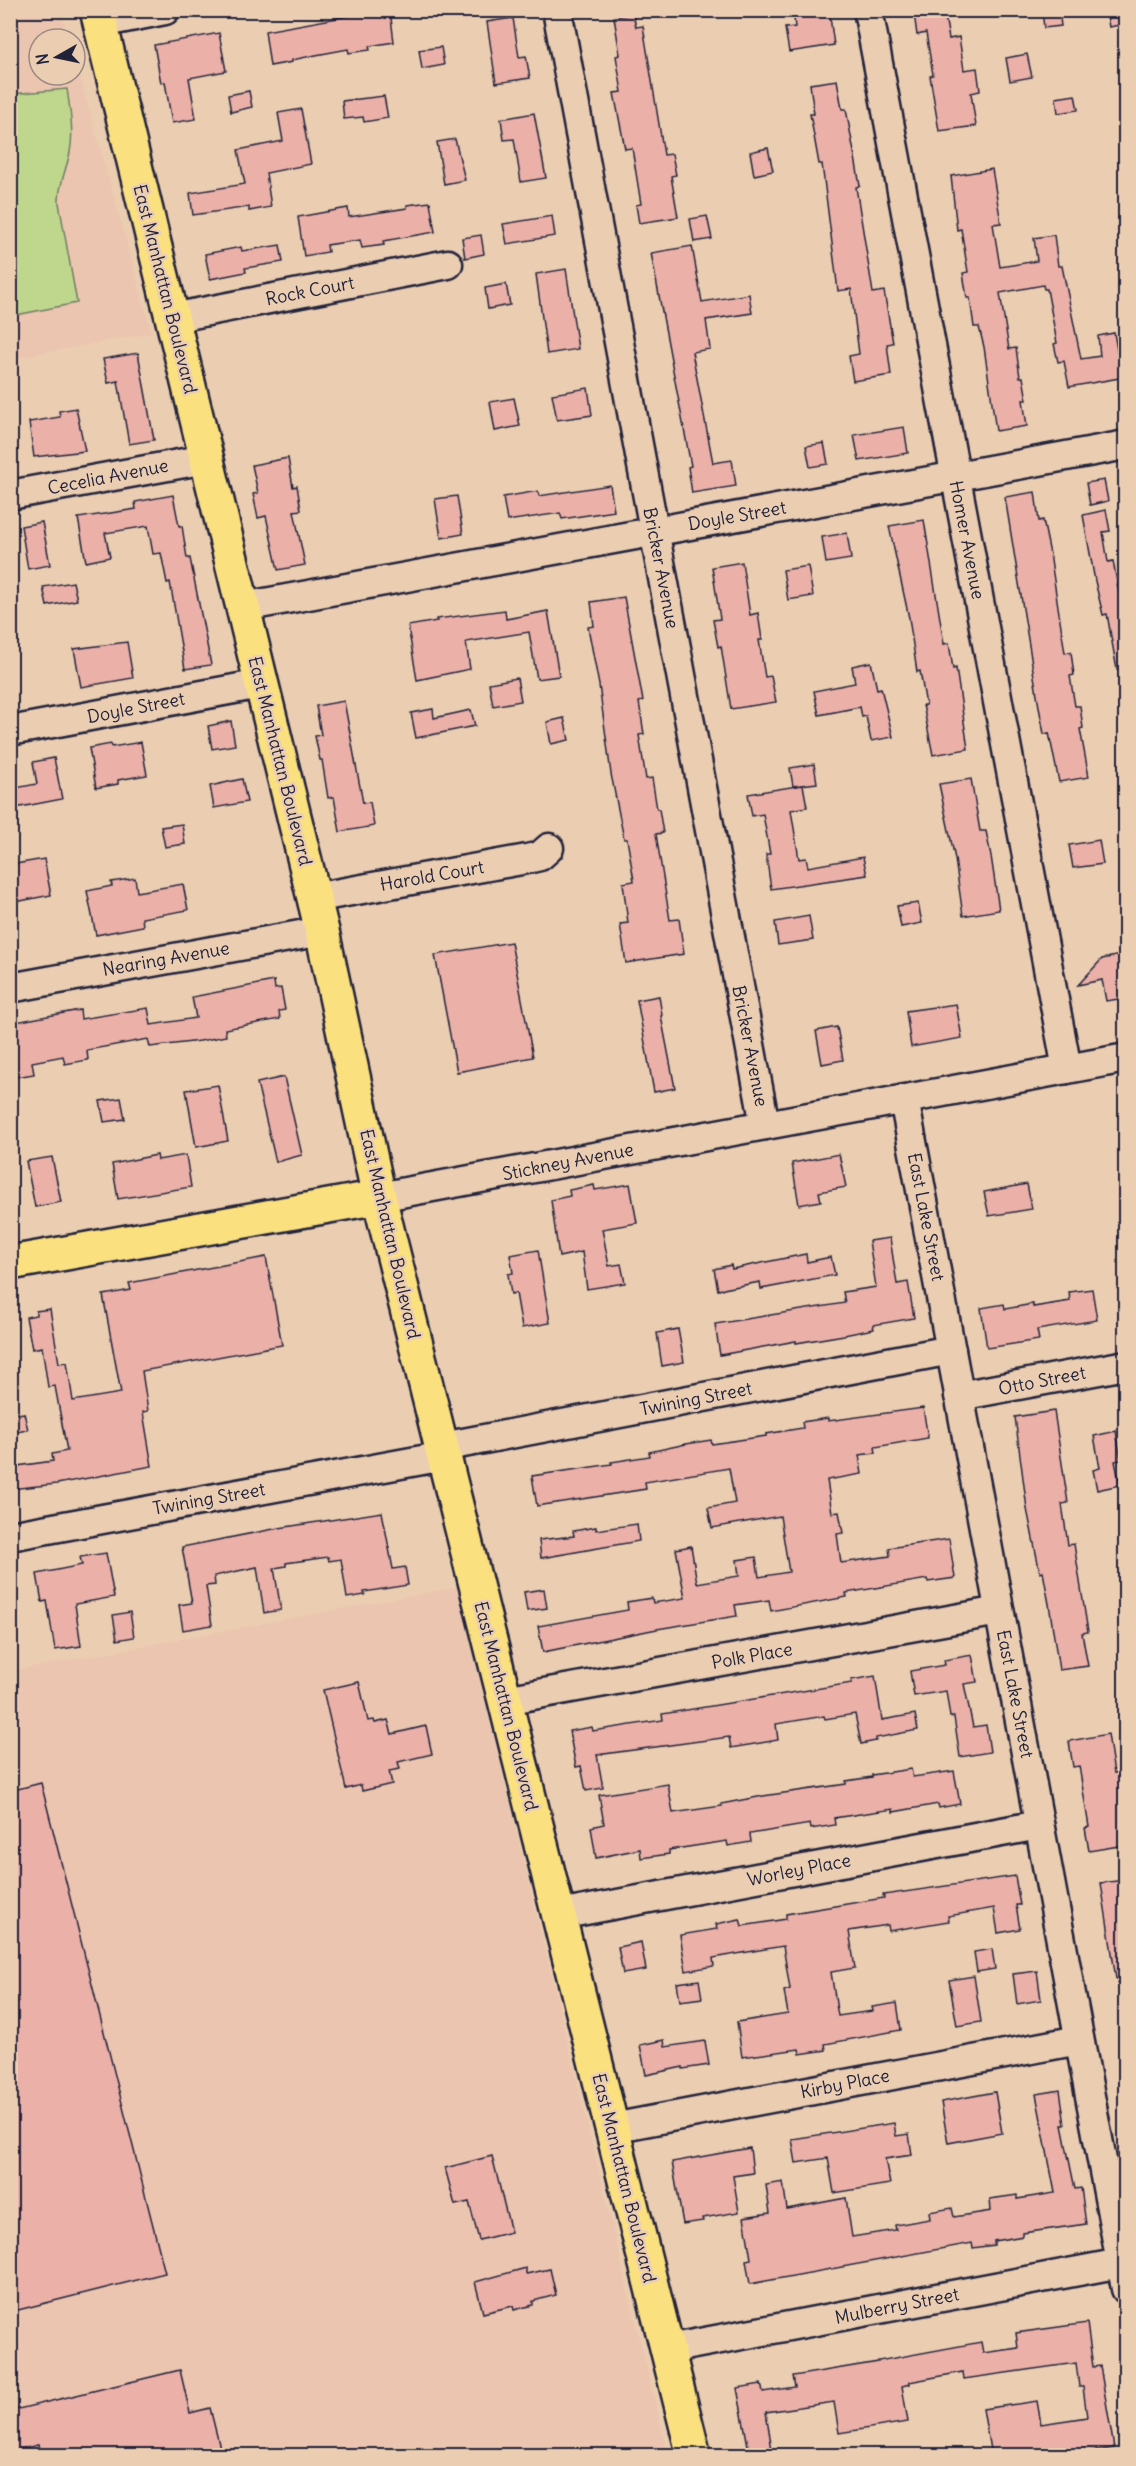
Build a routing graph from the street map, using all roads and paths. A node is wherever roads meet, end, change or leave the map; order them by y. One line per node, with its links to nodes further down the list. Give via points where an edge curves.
1 (165, 10): 4 (street)
2 (557, 10): 11 (street, Bricker Avenue)
3 (868, 10): 9 (street, Homer Avenue)
4 (98, 16): 6 (main road, East Manhattan Boulevard)
5 (448, 264): 6 (street, Rock Court)
6 (172, 318): 8 (main road, East Manhattan Boulevard)
7 (1125, 445): 9 (street, Doyle Street)
8 (206, 459): 10 (street, Cecelia Avenue); 12 (main road, East Manhattan Boulevard)
9 (955, 476): 11 (street, Doyle Street); 20 (street, Homer Avenue)
10 (10, 495)
11 (654, 531): 12 (street, Doyle Street); 22 (street, Bricker Avenue)
12 (243, 607): 13 (main road, East Manhattan Boulevard)
13 (261, 684): 14 (street, Doyle Street); 16 (main road, East Manhattan Boulevard)
14 (10, 731)
15 (549, 848): 16 (street, Harold Court, via 527,860)
16 (313, 898): 17 (main road, East Manhattan Boulevard)
17 (322, 931): 18 (street, Nearing Avenue); 23 (main road, East Manhattan Boulevard)
18 (10, 988)
19 (1125, 1058): 20 (street, Stickney Avenue)
20 (1067, 1069): 21 (street, Stickney Avenue)
21 (904, 1100): 22 (street, Stickney Avenue); 25 (street, East Lake Street)
22 (765, 1125): 23 (street, Stickney Avenue)
23 (379, 1197): 24 (main road, Stickney Avenue); 28 (main road, East Manhattan Boulevard)
24 (10, 1263)
25 (951, 1350): 27 (street, East Lake Street); 28 (street, Twining Street)
26 (1125, 1365): 27 (street, Otto Street)
27 (959, 1396): 30 (street, East Lake Street)
28 (443, 1451): 29 (street, Twining Street); 31 (main road, East Manhattan Boulevard)
29 (10, 1536)
30 (999, 1611): 31 (street, Polk Place); 32 (street, East Lake Street)
31 (505, 1700): 33 (main road, East Manhattan Boulevard)
32 (1039, 1825): 33 (street, Worley Place); 34 (street, East Lake Street)
33 (559, 1915): 35 (main road, East Manhattan Boulevard)
34 (1079, 2040): 35 (street, Kirby Place); 36 (street, East Lake Street)
35 (612, 2128): 37 (main road, East Manhattan Boulevard)
36 (1124, 2272): 37 (street, Mulberry Street)
37 (668, 2349): 38 (main road, East Manhattan Boulevard)
38 (694, 2456)

